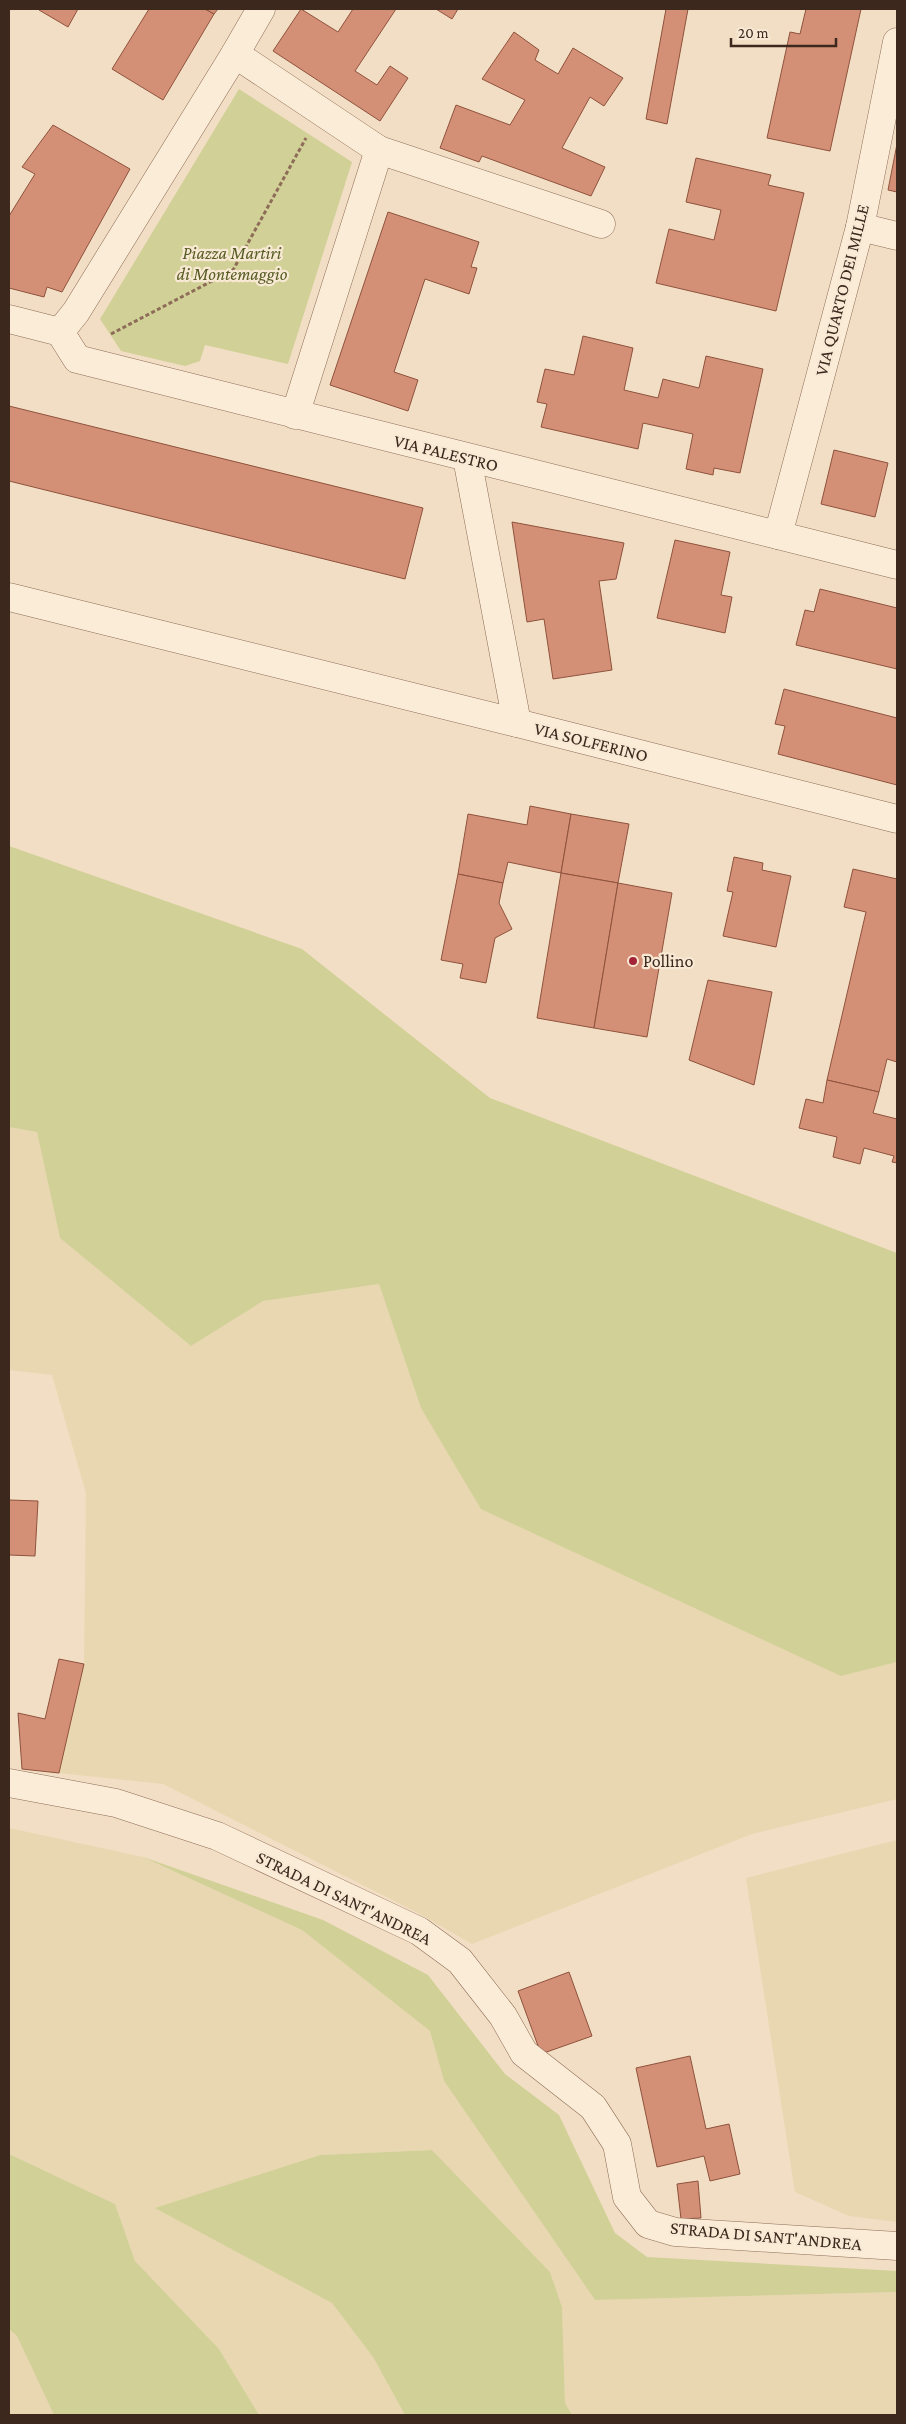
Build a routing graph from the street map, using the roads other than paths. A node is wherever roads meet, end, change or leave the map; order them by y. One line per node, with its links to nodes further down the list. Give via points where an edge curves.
1 (261, 9): 3 (street)
2 (897, 42): 6 (street, VIA QUARTO DEI MILLE)
3 (235, 54): 4 (street); 9 (street, via 76,312)
4 (379, 150): 5 (street); 10 (street)
5 (601, 224)
6 (860, 227): 7 (street); 12 (street, VIA QUARTO DEI MILLE)
7 (897, 236)
8 (9, 319): 9 (street)
9 (60, 332): 10 (street, VIA PALESTRO, via 77,359)
10 (295, 415): 11 (street, VIA PALESTRO)
11 (467, 458): 12 (street, VIA PALESTRO); 15 (street, VIA SOLFERINO)
12 (778, 535): 13 (street, VIA PALESTRO)
13 (897, 565)
14 (9, 597): 15 (street)
15 (517, 723): 16 (street, VIA SOLFERINO)
16 (897, 820)
17 (9, 1783): 18 (street, STRADA DI SANT'ANDREA, via 116,1803 217,1836 419,1931 460,1961 504,2016 524,2053 593,2107 617,2144 627,2197 648,2224 675,2232)
18 (897, 2246)

